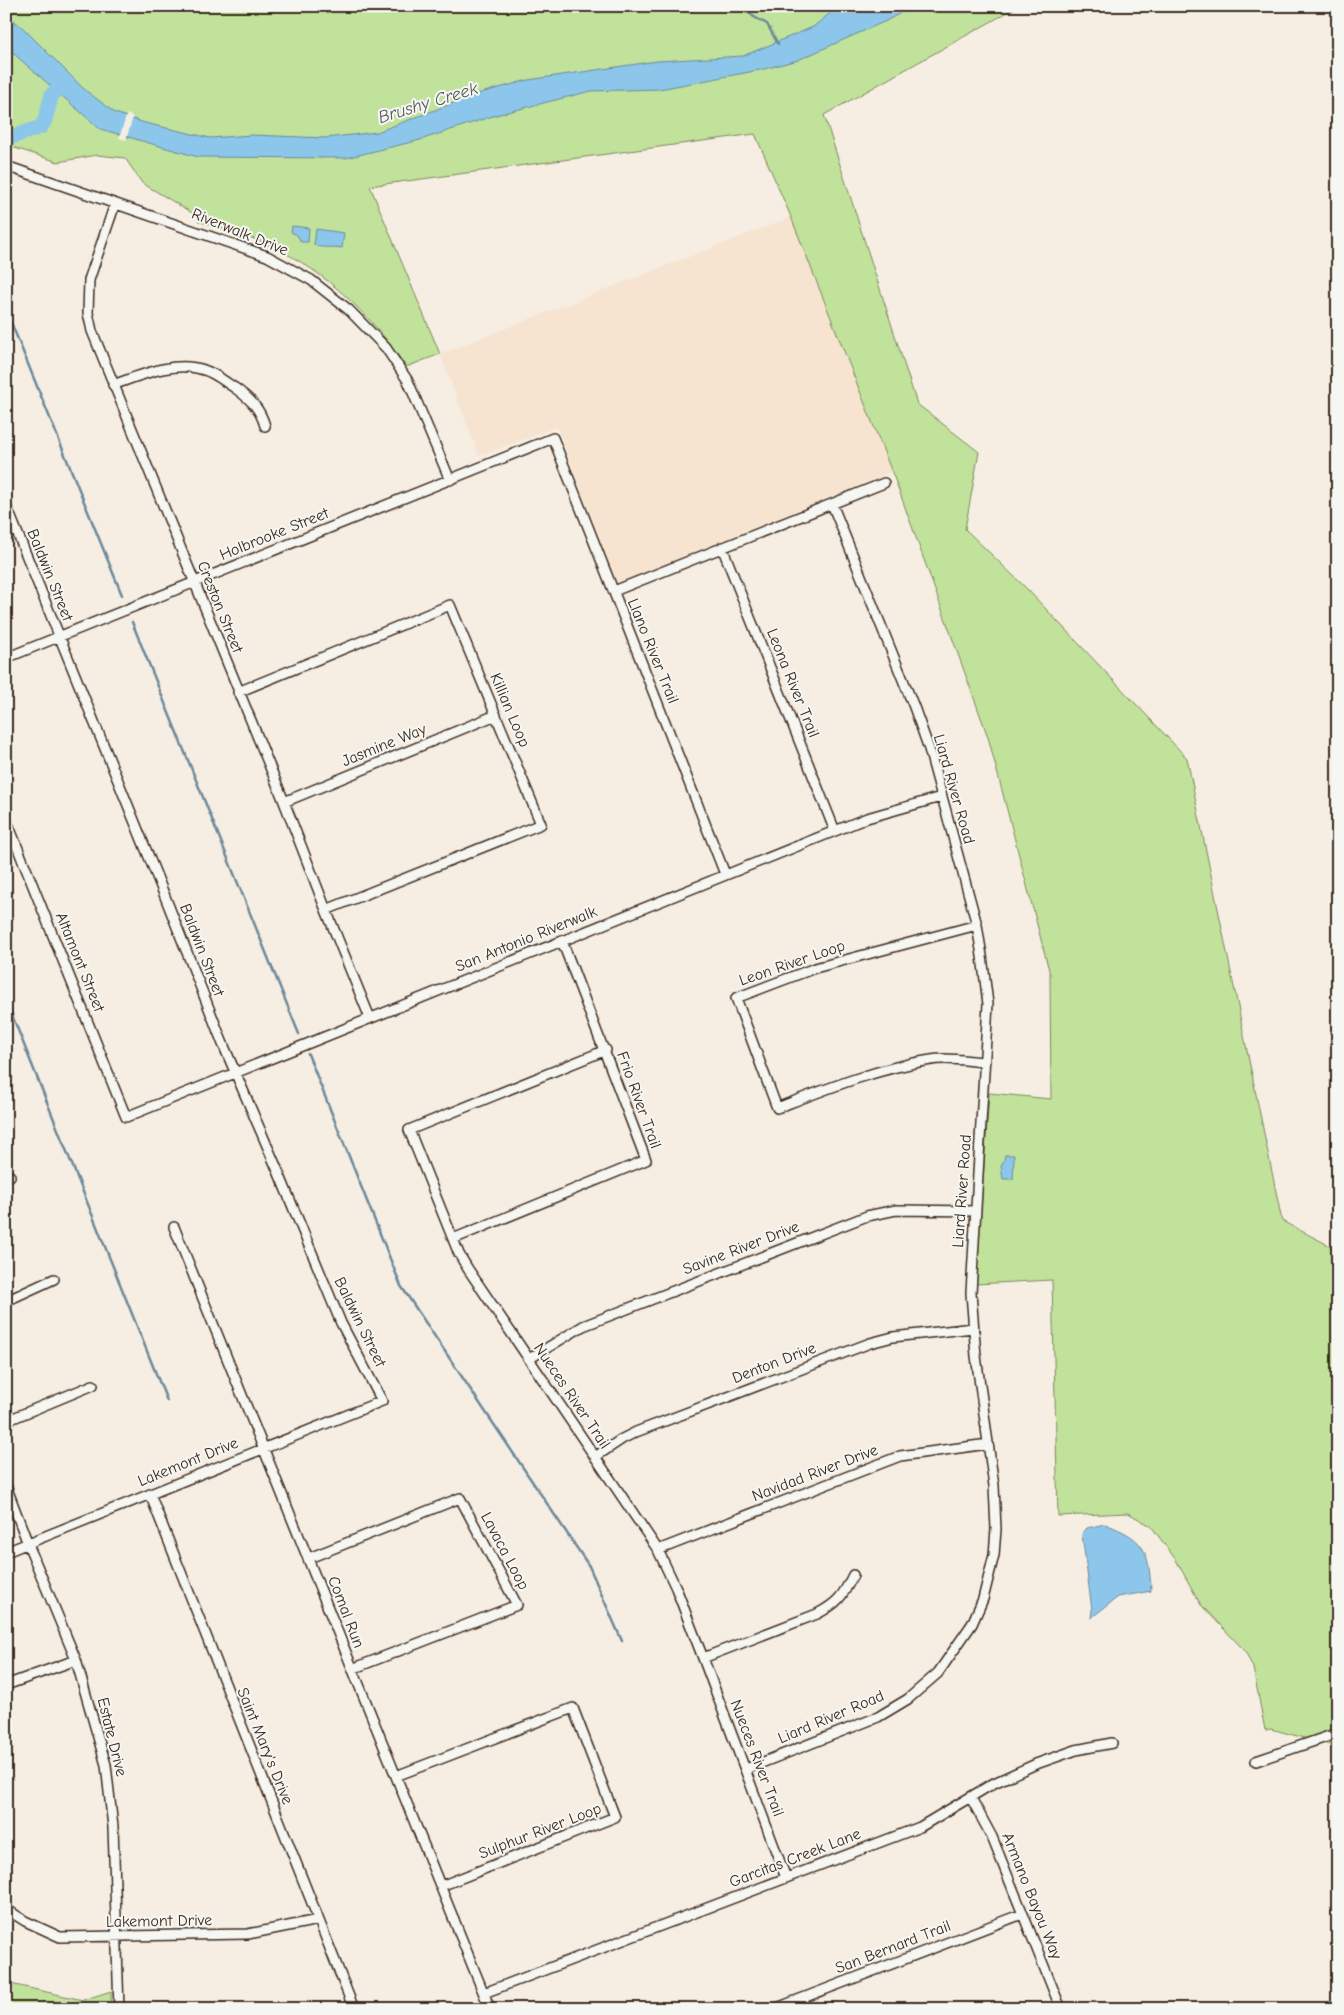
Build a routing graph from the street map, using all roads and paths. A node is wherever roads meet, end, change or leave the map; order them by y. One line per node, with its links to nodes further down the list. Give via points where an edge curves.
1 (6, 166): 2 (street, Riverwalk Drive)
2 (115, 204): 3 (street, Creston Street, via 93,268 87,297 92,331); 6 (street, Riverwalk Drive, via 266,256 311,280 349,310 381,342 408,381)
3 (113, 384): 4 (street, via 168,368 204,370 250,398 261,412); 11 (street, Creston Street)
4 (265, 426)
5 (553, 438): 6 (street, Holbrooke Street); 12 (street, Llano River Trail)
6 (450, 480): 11 (street, Holbrooke Street)
7 (884, 483): 8 (street)
8 (832, 504): 10 (street); 17 (street, Liard River Road, via 914,707)
9 (6, 505): 13 (street, Baldwin Street)
10 (722, 547): 12 (street); 20 (street, Leona River Trail)
11 (194, 582): 13 (street, Holbrooke Street); 15 (street, Creston Street)
12 (614, 591): 21 (street, Llano River Trail)
13 (59, 636): 14 (street, Holbrooke Street); 28 (street, Baldwin Street)
14 (6, 658)
15 (238, 692): 16 (street, Killian Loop, via 450,605); 18 (street, Creston Street)
16 (496, 715): 18 (street, Jasmine Way); 22 (street, Killian Loop, via 542,824)
17 (941, 797): 20 (street, San Antonio Riverwalk, via 878,814); 23 (street, Liard River Road)
18 (284, 802): 22 (street, Creston Street)
19 (6, 819): 29 (street, Altamont Street)
20 (835, 831): 21 (street, San Antonio Riverwalk)
21 (725, 874): 24 (street, San Antonio Riverwalk)
22 (326, 910): 25 (street, Creston Street)
23 (977, 925): 27 (street, Liard River Road, via 988,1004); 27 (street, Leon River Loop, via 815,968 736,998 777,1108 828,1088 904,1066 933,1060)
24 (562, 940): 25 (street, San Antonio Riverwalk); 26 (street, Frio River Trail)
25 (370, 1018): 28 (street, San Antonio Riverwalk)
26 (606, 1050): 32 (street, Frio River Trail, via 646,1160); 32 (street, Nueces River Trail, via 409,1130)
27 (985, 1062): 30 (street, Liard River Road)
28 (235, 1073): 29 (street, San Antonio Riverwalk); 38 (street, Baldwin Street, via 341,1323)
29 (126, 1117)
30 (976, 1211): 35 (street, Liard River Road, via 971,1271); 36 (street, Savine River Drive, via 896,1210 867,1216 583,1326)
31 (174, 1227): 41 (street, Comal Run)
32 (453, 1239): 36 (street, Nueces River Trail, via 468,1270)
33 (54, 1278): 34 (street)
34 (6, 1301)
35 (973, 1328): 40 (street, Liard River Road); 42 (street, Denton Drive, via 893,1337 870,1343 636,1432)
36 (529, 1359): 42 (street, Nueces River Trail)
37 (93, 1384): 39 (street)
38 (382, 1401): 41 (street, Lakemont Drive)
39 (6, 1420)
40 (988, 1444): 46 (street, Navidad River Drive, via 900,1456); 57 (street, Liard River Road, via 996,1507 994,1555 983,1599 957,1647 938,1672 908,1699 878,1717)
41 (262, 1448): 44 (street, Lakemont Drive); 48 (street, Comal Run)
42 (595, 1457): 46 (street, Nueces River Trail)
43 (6, 1486): 45 (street, Estate Drive)
44 (150, 1494): 45 (street, Lakemont Drive); 64 (street, Saint Mary's Drive)
45 (28, 1544): 47 (street, Lakemont Drive); 51 (street, Estate Drive)
46 (658, 1550): 50 (street, Nueces River Trail)
47 (6, 1552)
48 (309, 1558): 52 (street, Comal Run); 52 (street, Lavaca Loop, via 460,1498 517,1605)
49 (854, 1575): 50 (street, via 834,1606)
50 (703, 1658): 57 (street, Nueces River Trail)
51 (76, 1660): 53 (street); 65 (street, Estate Drive, via 106,1765 113,1827)
52 (352, 1668): 58 (street, Comal Run)
53 (6, 1685)
54 (1338, 1733): 56 (street)
55 (1112, 1743): 59 (street, Garcitas Creek Lane, via 1076,1750 1010,1774)
56 (1256, 1761)
57 (746, 1769): 60 (street, Nueces River Trail)
58 (396, 1776): 61 (street, Comal Run); 61 (street, Sulphur River Loop, via 574,1708 616,1817)
59 (970, 1798): 60 (street, Garcitas Creek Lane, via 920,1827); 63 (street, Armano Bayou Way, via 992,1837)
60 (786, 1878): 66 (street, Garcitas Creek Lane)
61 (441, 1886): 66 (street, Comal Run)
62 (6, 1909): 65 (street, Lakemont Drive, via 60,1937)
63 (1022, 1914): 70 (street, San Bernard Trail); 71 (street, Armano Bayou Way)
64 (318, 1920): 65 (street, Lakemont Drive, via 248,1934); 68 (street, Saint Mary's Drive)
65 (116, 1938): 67 (street, Estate Drive)
66 (484, 1994): 69 (street, Comal Run)
67 (119, 2009)
68 (354, 2009)
69 (490, 2009)
70 (774, 2009)
71 (1060, 2009)

